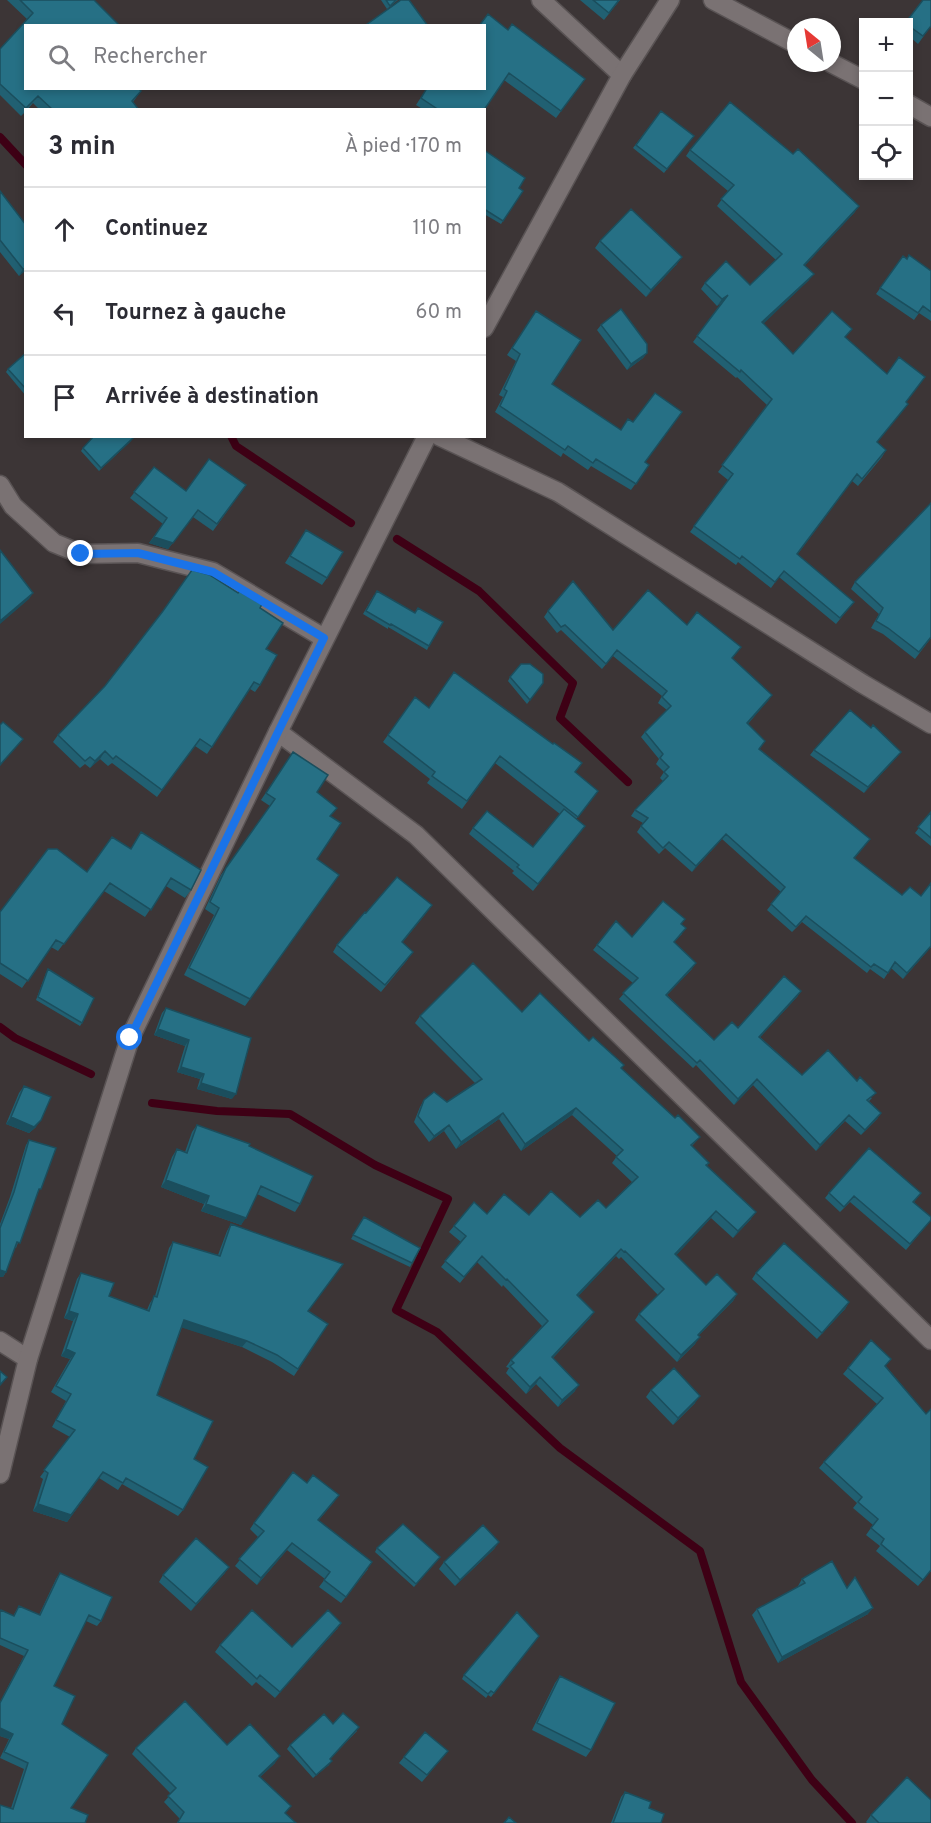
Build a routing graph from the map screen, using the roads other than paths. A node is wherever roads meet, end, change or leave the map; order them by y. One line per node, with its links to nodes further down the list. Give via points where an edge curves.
1 (541, 0): 6 (street)
2 (670, 0): 6 (street)
3 (713, 0): 4 (street)
4 (787, 39)
5 (841, 68): 7 (street)
6 (622, 75): 10 (street)
7 (859, 77)
8 (913, 106): 9 (street)
9 (931, 117)
10 (486, 324)
11 (426, 438): 14 (street)
12 (443, 438): 15 (street, via 558,492)
13 (0, 485): 14 (street, via 13,506 54,543 81,554 138,553 213,572)
14 (324, 638): 16 (street)
15 (931, 724)
16 (278, 732): 17 (street, via 416,835); 19 (street, via 130,1038)
17 (931, 1340)
18 (0, 1341): 19 (street)
19 (28, 1359): 20 (street)
20 (0, 1474)

